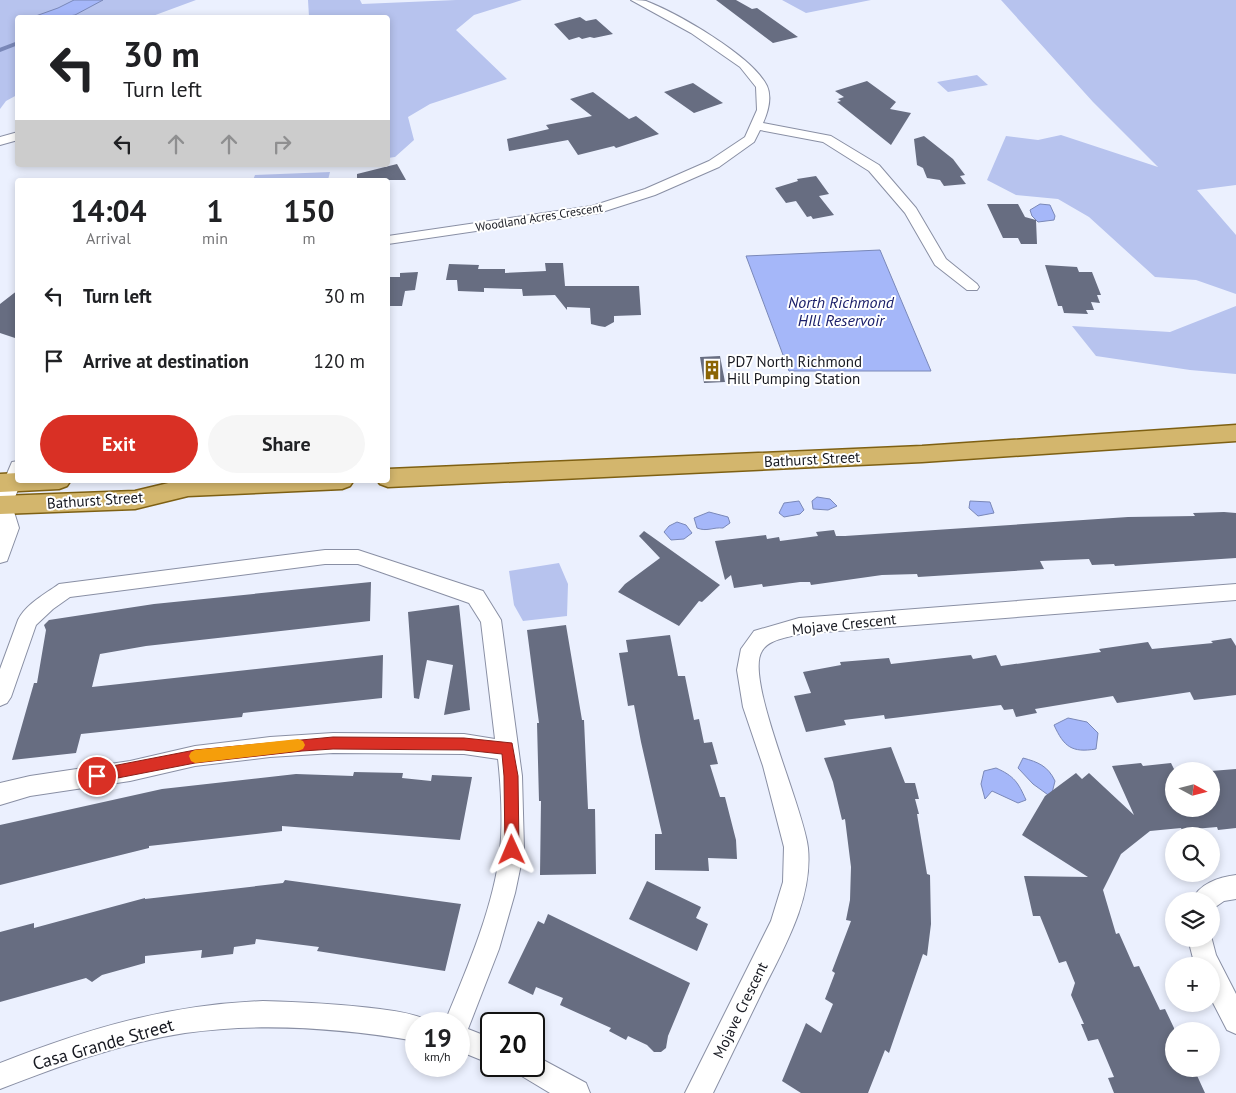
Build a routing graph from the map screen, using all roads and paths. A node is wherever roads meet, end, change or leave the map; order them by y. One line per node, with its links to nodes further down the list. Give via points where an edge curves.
1 (636, 0): 2 (street, Woodland Acres Crescent, via 695,30 744,66 762,87 763,110)
2 (756, 125): 5 (street, Woodland Acres Crescent, via 750,139 714,164 650,192 594,210); 6 (street, via 828,139 874,168 911,211 940,262)
3 (15, 137): 4 (street)
4 (0, 140)
5 (390, 240)
6 (972, 287)
7 (1236, 432): 8 (main road, Bathurst Street, via 922,454)
8 (390, 478)
9 (45, 483): 13 (main road, Bathurst Street)
10 (173, 483): 12 (main road, Bathurst Street)
11 (276, 483): 12 (main road, Bathurst Street)
12 (188, 487): 13 (main road, Bathurst Street, via 135,500)
13 (5, 492): 14 (street, via 10,528)
14 (0, 556)
15 (1236, 592): 28 (street, Mojave Crescent, via 799,626 761,637 751,649 747,670 754,707 796,847 795,882 782,925)
16 (0, 698): 17 (street, via 28,620 66,590 325,557 358,557 476,597 491,620)
17 (508, 747): 18 (street, via 333,743 270,747 195,756); 22 (street, via 512,850 487,949)
18 (0, 794)
19 (1236, 887): 20 (street)
20 (1218, 892)
21 (1220, 990): 23 (street)
22 (462, 1012)
23 (1236, 1021)
24 (405, 1026): 26 (street, Casa Grande Street, via 344,1016 211,1018 131,1033)
25 (545, 1075): 27 (street)
26 (0, 1076)
27 (576, 1093)
28 (699, 1093)

